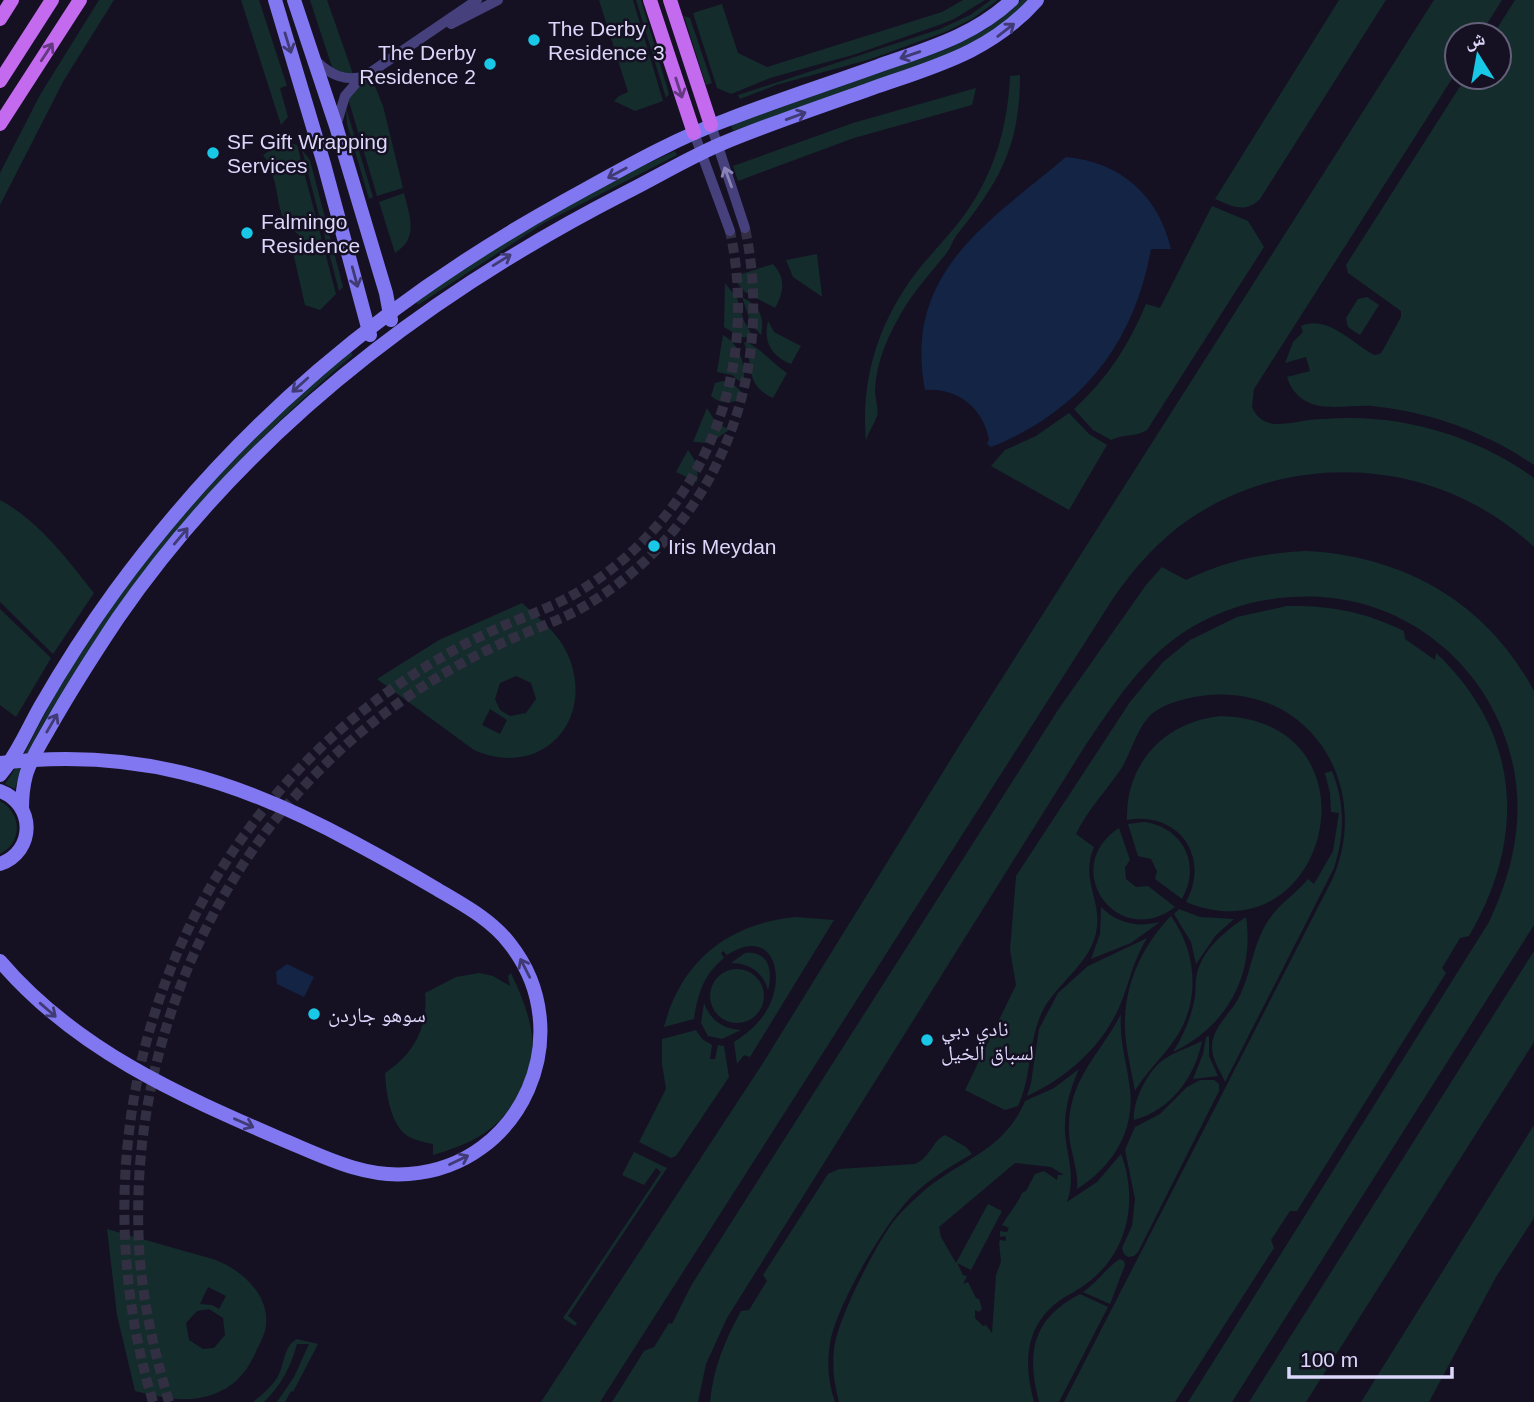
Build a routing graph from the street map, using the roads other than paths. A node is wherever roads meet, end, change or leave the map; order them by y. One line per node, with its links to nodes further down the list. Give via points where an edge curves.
1 (12, 0): 12 (main road)
2 (52, 0): 16 (main road)
3 (80, 0): 17 (main road, one-way to 3)
4 (275, 0): 28 (street, one-way to 28)
5 (294, 0): 14 (street)
6 (477, 0): 13 (street)
7 (498, 0): 13 (street)
8 (650, 0): 21 (main road, one-way to 21)
9 (670, 0): 19 (main road)
10 (1012, 0): 19 (street, one-way to 19, via 978,27 948,42)
11 (1037, 0): 23 (street, one-way to 11, via 968,54 1012,26)
12 (0, 19)
13 (422, 38): 15 (street)
14 (314, 60): 15 (street, via 338,77); 20 (street)
15 (364, 77): 20 (street, via 345,96)
16 (0, 81)
17 (13, 104): 18 (main road); 22 (main road)
18 (0, 124)
19 (711, 125): 21 (street); 23 (street)
20 (336, 126): 27 (street)
21 (694, 133): 24 (street); 27 (street, one-way to 27, via 520,226)
22 (0, 136)
23 (717, 146): 24 (street); 25 (street, one-way to 23)
24 (702, 153): 26 (street); 29 (street, one-way to 24, via 538,239)
25 (745, 228)
26 (730, 231)
27 (389, 311): 28 (street); 29 (street)
28 (368, 328): 30 (street); 32 (street, one-way to 32, via 261,422 168,523 87,632)
29 (394, 334): 30 (street)
30 (373, 350): 34 (street, one-way to 30, via 24,780 36,753 100,645 141,587 200,513 261,449)
31 (0, 763): 36 (street, one-way to 31, bridge, via 52,1013 123,1064 244,1123 368,1172 426,1172 480,1149 520,1107 540,1053 541,1024 532,981 500,932 469,908 353,842 253,794 180,771 103,759)
32 (0, 775)
33 (0, 791): 34 (street)
34 (22, 808): 35 (street, via 27,823 24,843 16,855)
35 (0, 864)
36 (0, 961)

